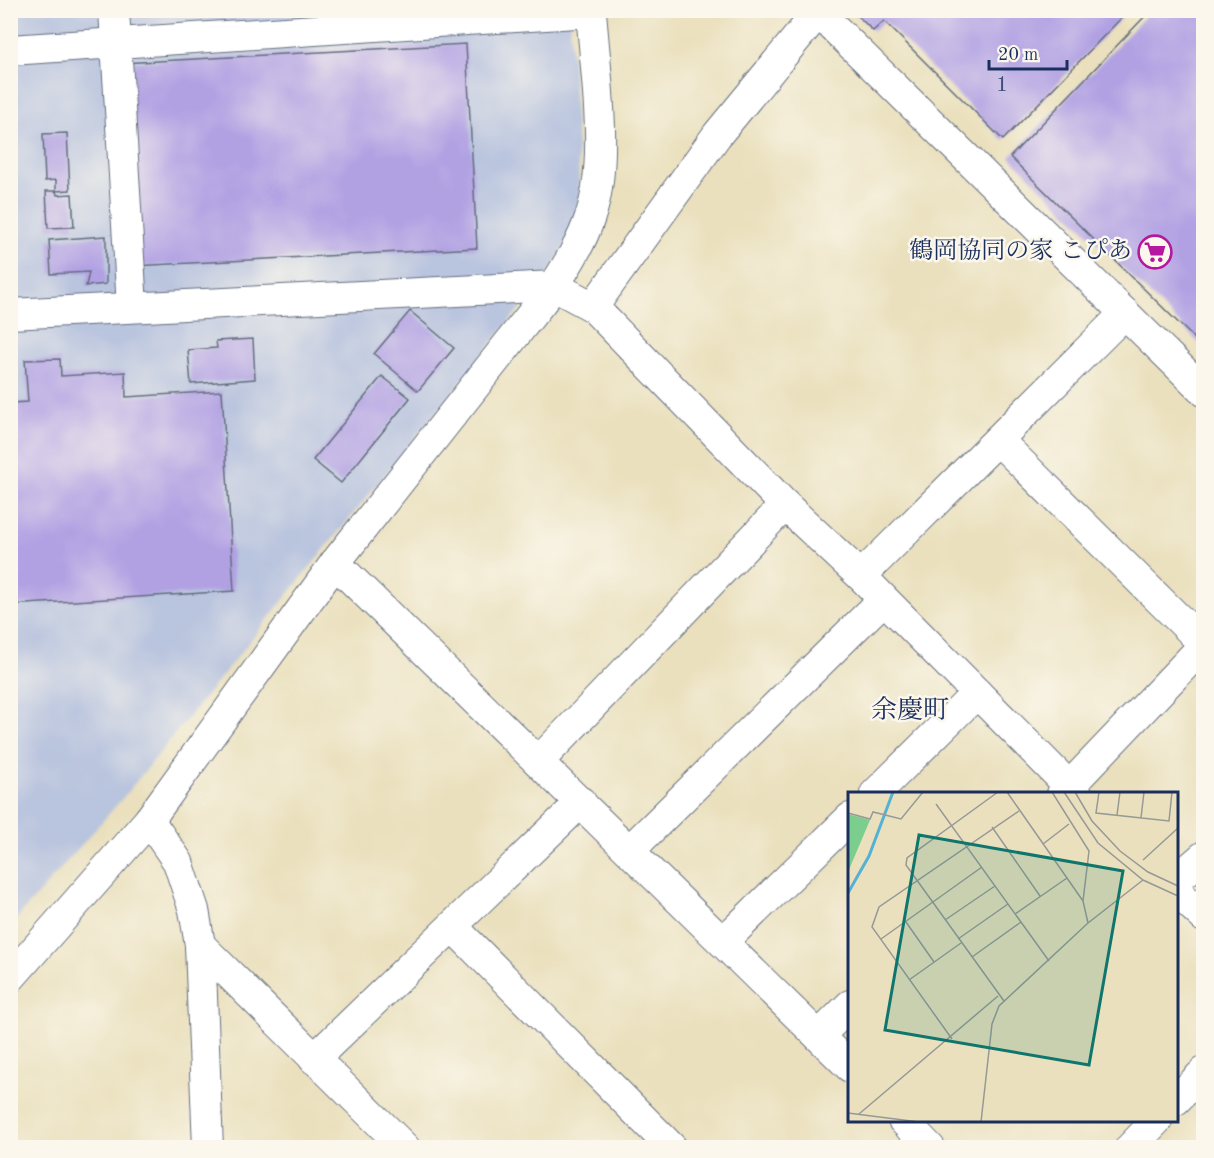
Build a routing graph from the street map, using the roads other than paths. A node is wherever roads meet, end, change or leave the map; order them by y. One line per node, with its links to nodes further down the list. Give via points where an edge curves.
1 (114, 10): 4 (street)
2 (591, 11): 4 (street); 6 (street, via 600,140 595,200 576,250)
3 (819, 11): 8 (street, via 717,135); 9 (street)
4 (116, 44): 5 (street); 7 (street)
5 (10, 50)
6 (554, 286): 7 (street); 8 (street); 14 (street)
7 (132, 307): 10 (street)
8 (593, 307): 13 (street)
9 (1125, 313): 11 (street); 12 (street)
10 (10, 314)
11 (1203, 391)
12 (998, 440): 15 (street); 17 (street)
13 (785, 505): 15 (street); 19 (street)
14 (335, 563): 19 (street); 24 (street)
15 (861, 576): 16 (street)
16 (883, 600): 18 (street); 25 (street)
17 (1203, 645): 20 (street)
18 (977, 693): 20 (street); 21 (street)
19 (539, 761): 22 (street)
20 (1069, 791)
21 (877, 792)
22 (581, 802): 25 (street); 30 (street)
23 (848, 819): 31 (street)
24 (149, 820): 32 (street, via 177,862 194,910); 33 (street)
25 (630, 850): 31 (street)
26 (1203, 856): 27 (street)
27 (1178, 878)
28 (1178, 893): 29 (street)
29 (1203, 917)
30 (453, 928): 36 (street); 43 (street)
31 (724, 941): 35 (street)
32 (200, 945): 36 (street); 41 (street)
33 (10, 978)
34 (848, 1006): 35 (street)
35 (819, 1036): 37 (street)
36 (314, 1059): 42 (street)
37 (848, 1066)
38 (1203, 1072): 39 (street)
39 (1178, 1098)
40 (1155, 1122): 44 (street)
41 (208, 1148)
42 (405, 1148)
43 (672, 1148)
44 (1130, 1148)

